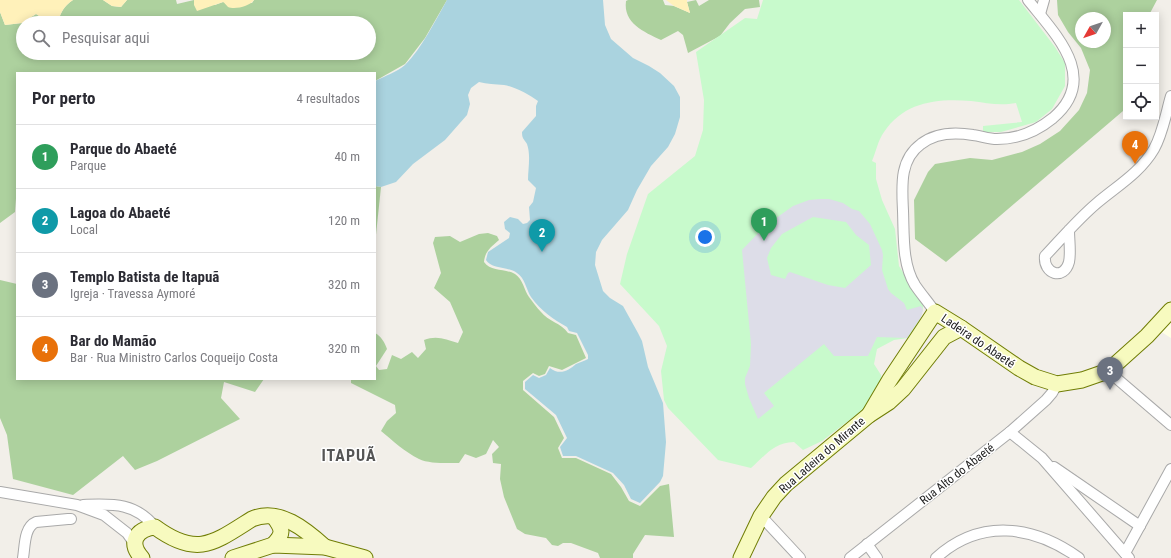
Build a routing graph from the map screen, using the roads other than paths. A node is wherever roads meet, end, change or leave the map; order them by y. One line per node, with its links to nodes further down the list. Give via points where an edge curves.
1 (1028, 0): 3 (street, Ladeira do Abaeté)
2 (1044, 0): 3 (street)
3 (1040, 14): 8 (street, Ladeira do Abaeté, via 1064,47 1074,76 1073,90 1058,114 1037,129 1013,138 996,140 971,134 934,136 920,144 910,155 903,170 906,255 914,284)
4 (1171, 96): 5 (street)
5 (1169, 111): 6 (street, via 1154,148 1144,163)
6 (1069, 230)
7 (1171, 310): 10 (street, Ladeira do Abaeté)
8 (935, 312): 9 (street, Ladeira do Abaeté); 11 (street, Rua Ladeira do Mirante)
9 (955, 331): 12 (street, Ladeira do Abaeté, via 1035,377); 13 (street, Rua Ladeira do Mirante, via 938,342)
10 (1108, 372): 12 (street, Ladeira do Abaeté); 15 (street)
11 (889, 381): 13 (street); 14 (street, Rua Ladeira do Mirante)
12 (1057, 384): 16 (street, Rua Alto do Abaeté, via 1046,400)
13 (903, 389): 14 (street, Rua Ladeira do Mirante, via 889,402)
14 (868, 415): 21 (street, Rua Ladeira do Mirante, via 786,484)
15 (1171, 425)
16 (1010, 432): 17 (street); 27 (street, Rua Alto do Abaeté)
17 (1042, 458): 24 (street); 30 (street)
18 (1171, 469): 24 (street)
19 (0, 492): 20 (street)
20 (77, 505): 25 (street, via 124,506 135,510); 26 (street, via 104,515 127,533)
21 (761, 516): 35 (street, Rua Ladeira do Mirante); 36 (street)
22 (274, 517): 25 (street, via 258,516 216,542 202,545 176,541); 28 (street, via 282,533); 29 (street, via 293,522)
23 (71, 519): 31 (street, via 33,523 28,529)
24 (1140, 526): 30 (street)
25 (155, 527): 26 (street, via 139,533)
26 (134, 543): 32 (street)
27 (867, 544): 37 (street, Rua Alto do Abaeté); 38 (street)
28 (273, 545): 29 (street); 33 (street)
29 (325, 547): 34 (street)
30 (1127, 556)
31 (23, 558)
32 (142, 558)
33 (233, 558)
34 (365, 558)
35 (741, 558)
36 (800, 558)
37 (850, 558)
38 (877, 558)
39 (936, 558): 40 (street, via 959,541 1000,530 1022,532 1042,539 1066,548)
40 (1079, 558)

